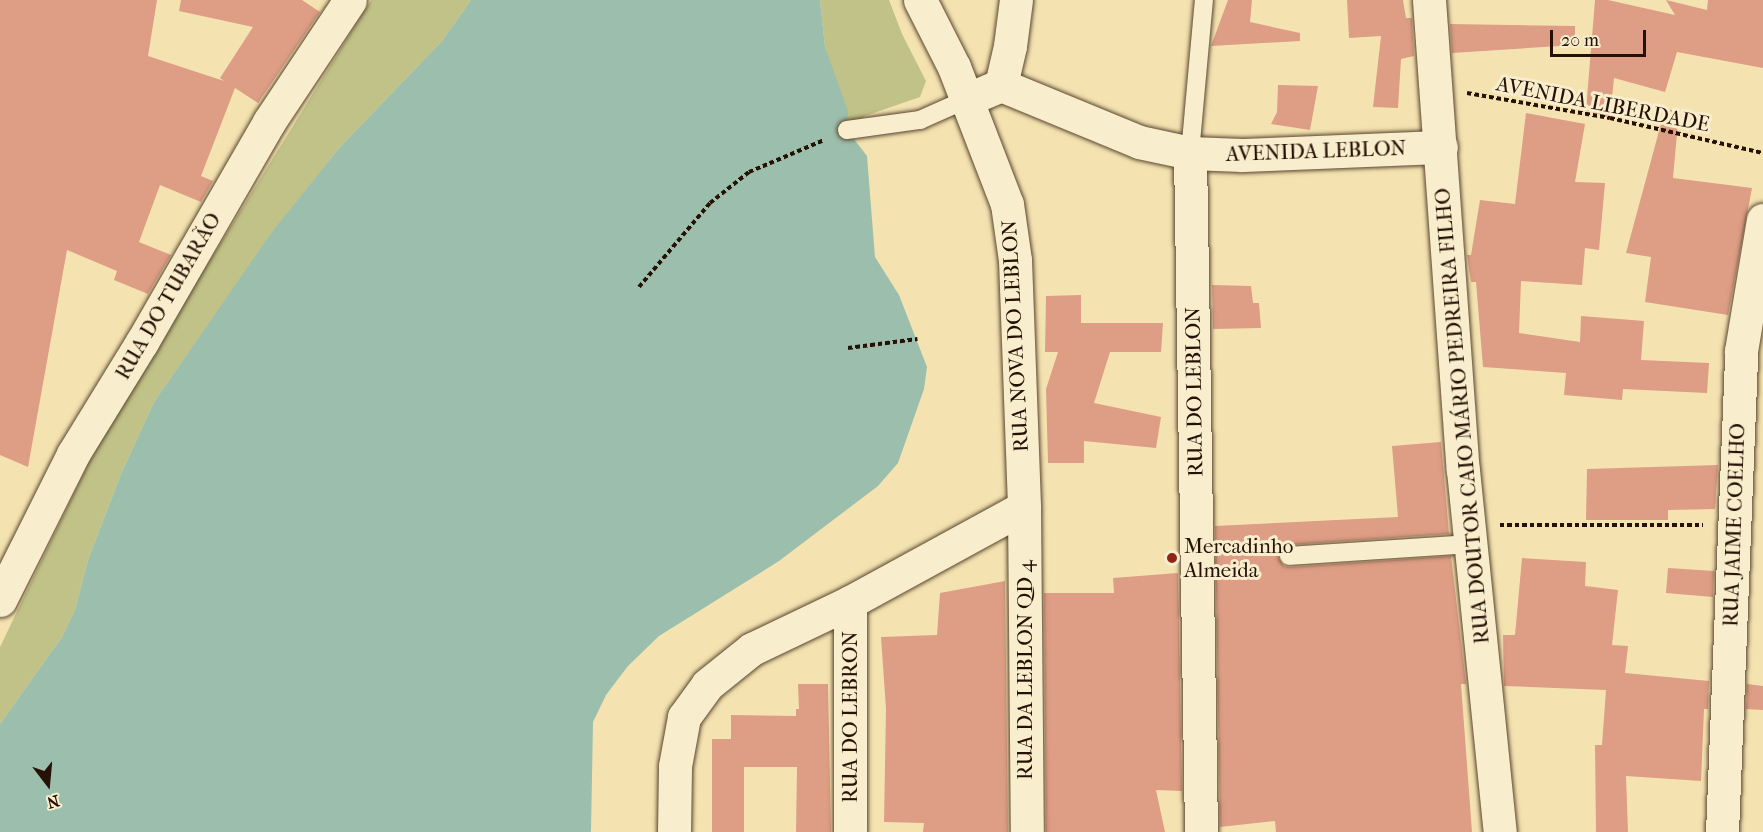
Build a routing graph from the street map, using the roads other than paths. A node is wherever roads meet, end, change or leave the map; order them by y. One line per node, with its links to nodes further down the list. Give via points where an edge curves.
1 (350, 0): 15 (street, RUA DO TUBARÃO, via 269,123 73,454)
2 (920, 0): 7 (street)
3 (1016, 0): 6 (street)
4 (1204, 0): 10 (lane)
5 (1429, 0): 9 (street, RUA DOUTOR CAIO MÁRIO PEDREIRA FILHO)
6 (1001, 85): 7 (street); 10 (street, via 1139,142)
7 (967, 99): 8 (lane, via 920,120); 12 (street, RUA NOVA DO LEBLON, via 1006,204 1015,260)
8 (847, 130)
9 (1441, 147): 10 (street, AVENIDA LEBLON, via 1242,155); 13 (street, RUA DOUTOR CAIO MÁRIO PEDREIRA FILHO, via 1447,278)
10 (1190, 153): 20 (street, RUA DO LEBLON)
11 (1763, 220): 22 (street, RUA JAIME COELHO, via 1741,351)
12 (1024, 507): 16 (street, RUA DO LEBRON); 19 (street, RUA DA LEBLON QD 4)
13 (1469, 535): 14 (lane); 21 (street, RUA DOUTOR CAIO MÁRIO PEDREIRA FILHO)
14 (1289, 556)
15 (0, 600)
16 (850, 602): 17 (street, RUA DO LEBRON, via 752,649 707,685 684,717 675,766); 18 (street, RUA DO LEBRON)
17 (674, 832)
18 (850, 832)
19 (1027, 832)
20 (1201, 832)
21 (1500, 832)
22 (1722, 832)

